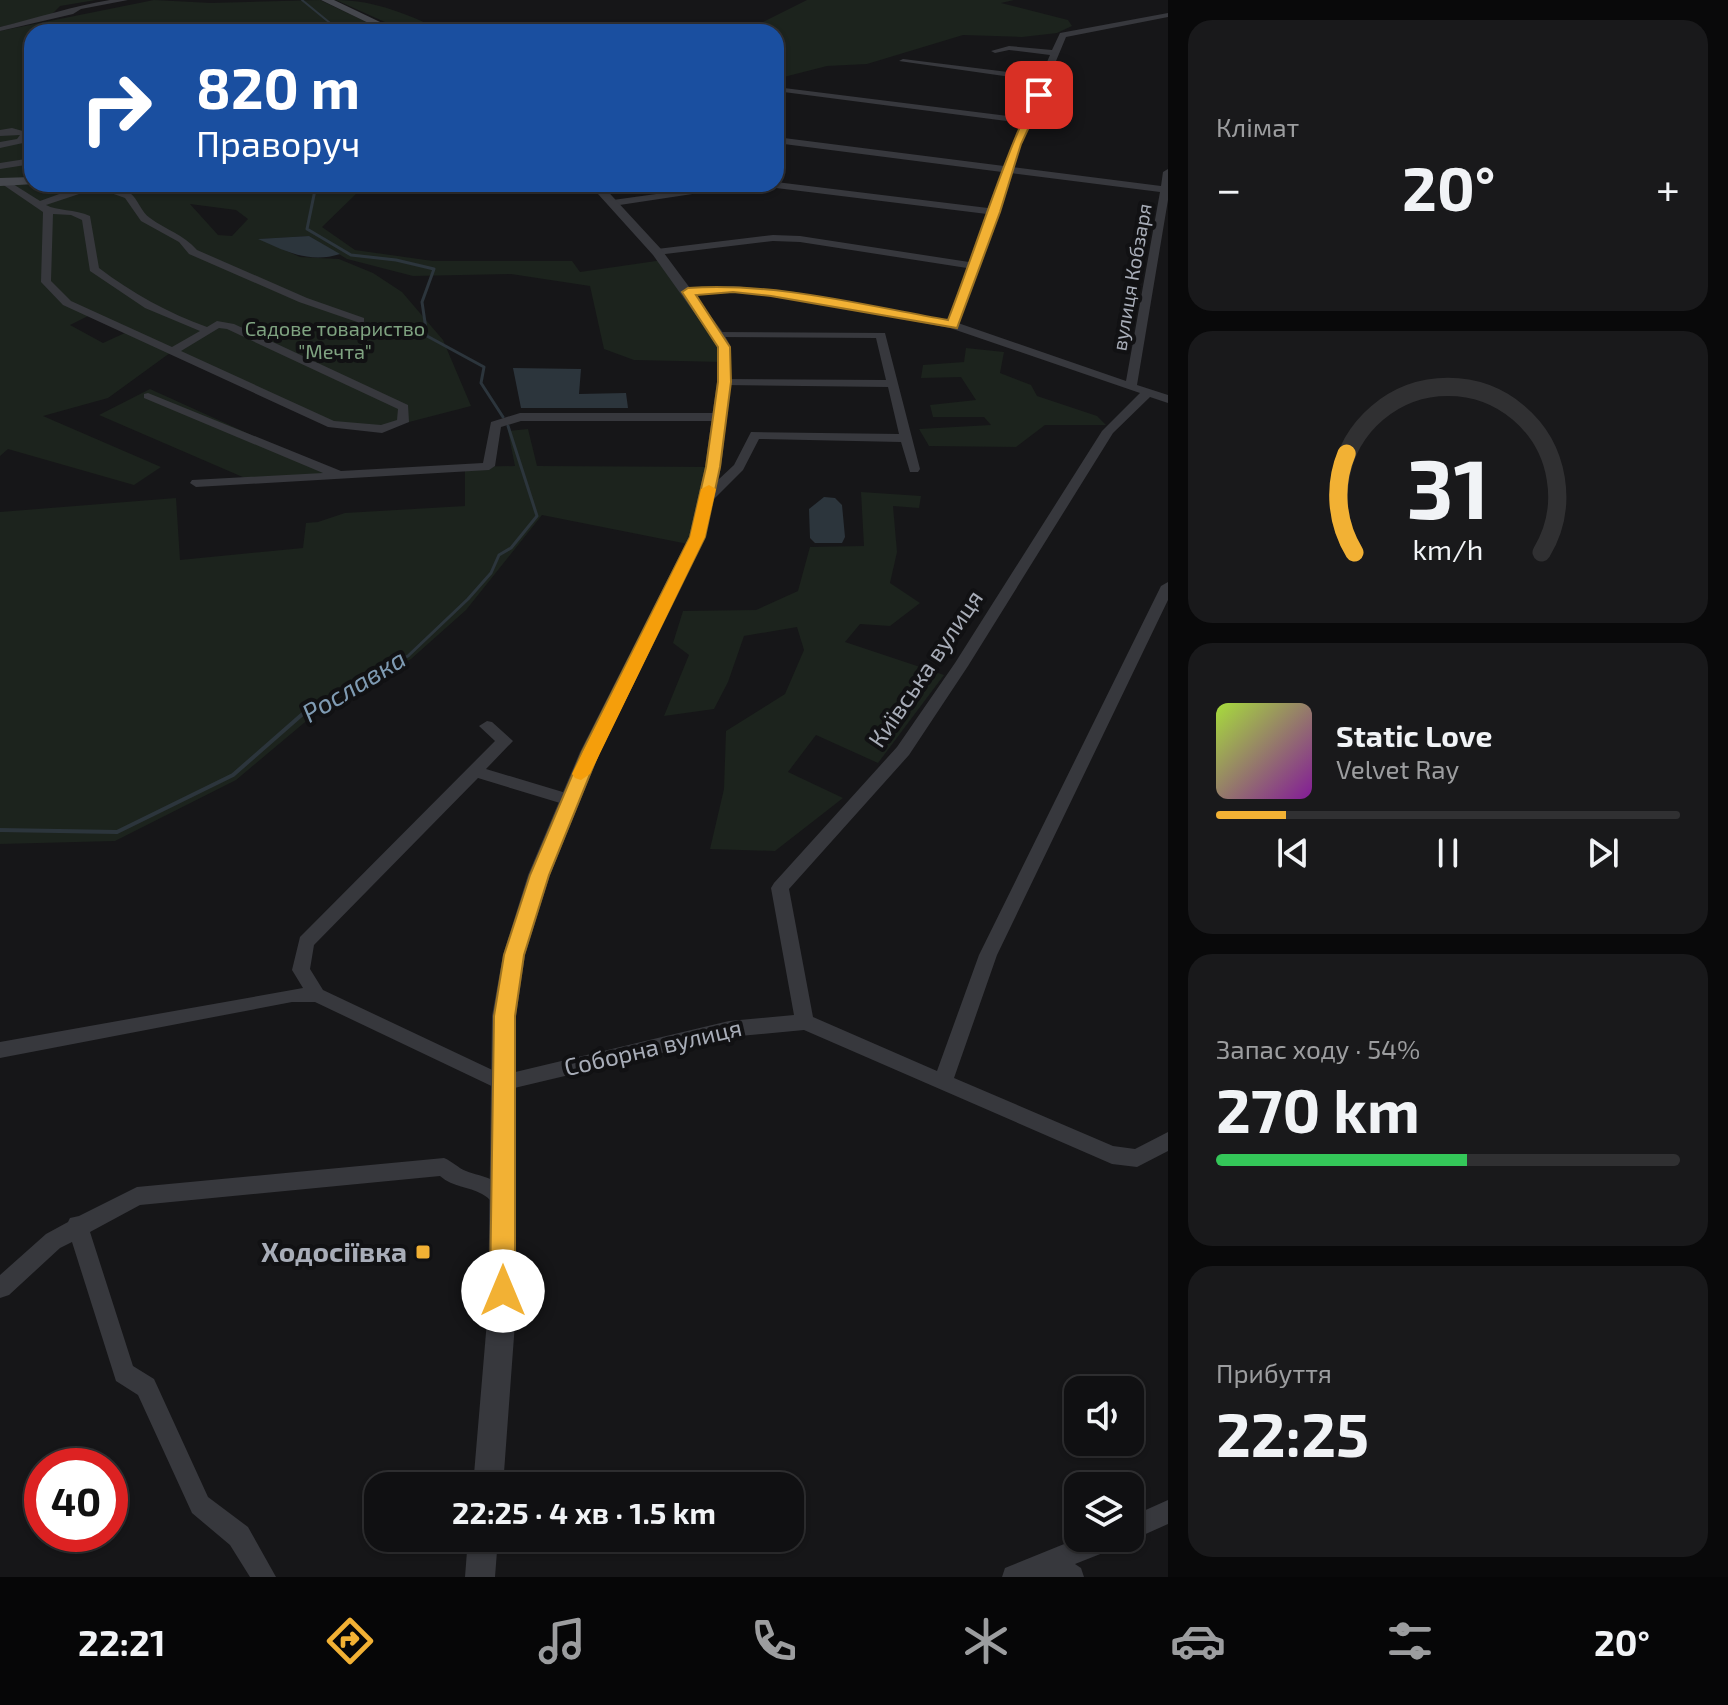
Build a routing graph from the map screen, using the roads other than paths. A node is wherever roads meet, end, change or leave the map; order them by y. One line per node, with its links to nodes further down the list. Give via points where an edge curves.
1 (124, 0): 5 (street)
2 (326, 0): 4 (main road)
3 (1168, 15): 7 (street, via 1063,35)
4 (378, 24)
5 (0, 29)
6 (995, 51): 7 (street)
7 (1055, 53): 9 (street)
8 (903, 61): 9 (street)
9 (1043, 79): 11 (street)
10 (784, 90): 11 (street)
11 (1028, 121): 19 (street)
12 (24, 132): 13 (street)
13 (0, 133)
14 (24, 136): 16 (street)
15 (784, 141): 19 (street)
16 (0, 145)
17 (24, 162): 18 (street)
18 (0, 166)
19 (1009, 169): 24 (street); 31 (street)
20 (1168, 172): 24 (street, вулиця Кобзаря)
21 (24, 181): 22 (main road)
22 (2, 182): 30 (street)
23 (784, 186): 31 (street)
24 (1166, 189): 42 (street, вулиця Кобзаря)
25 (82, 192): 30 (street)
26 (118, 192): 35 (street, via 128,196 144,219 183,240 193,252)
27 (603, 192): 29 (street)
28 (691, 192): 29 (street)
29 (613, 203): 32 (street)
30 (44, 207): 37 (street, via 87,218 94,269 113,285 165,317); 39 (street, via 46,282 56,294 90,315)
31 (995, 212): 33 (street)
32 (657, 252): 33 (street, via 800,239); 34 (street)
33 (975, 266): 36 (street)
34 (688, 292): 36 (street, via 783,294); 38 (street)
35 (360, 320)
36 (952, 325): 42 (street)
37 (209, 331): 39 (street); 39 (street, via 217,324 230,326 404,407 403,422 382,429 332,424)
38 (717, 334): 40 (street, via 724,347); 41 (street, via 881,335)
39 (174, 350)
40 (724, 382): 41 (street); 46 (street)
41 (893, 384): 47 (street)
42 (1131, 388): 43 (street)
43 (1147, 393): 45 (street); 57 (street, Київська вулиця, via 1108,431 903,751 780,888)
44 (148, 396): 49 (street)
45 (1168, 399)
46 (720, 417): 49 (street, via 520,417 495,425 489,466); 51 (street)
47 (907, 438): 48 (street); 51 (street, via 755,435 739,467)
48 (914, 469)
49 (339, 475): 50 (street)
50 (196, 483)
51 (707, 498): 55 (street, via 697,537)
52 (1168, 586): 59 (street, via 988,955)
53 (487, 726): 54 (street, via 505,741)
54 (473, 771): 55 (street); 56 (street, via 306,942 301,970)
55 (570, 800): 60 (street, via 514,955 504,1016)
56 (317, 995): 58 (street, via 292,995); 60 (street)
57 (805, 1022): 59 (street); 60 (street, Соборна вулиця, via 729,1029)
58 (0, 1050)
59 (943, 1081): 61 (street, via 1112,1155 1137,1158)
60 (502, 1083): 62 (street)
61 (1168, 1141)
62 (503, 1200): 63 (street, via 488,1186 457,1178 444,1167 137,1196); 65 (street, via 502,1309)
63 (77, 1225): 64 (street); 71 (street, via 124,1373 146,1387 200,1505 239,1536)
64 (1, 1288)
65 (489, 1472)
66 (1168, 1512): 67 (street)
67 (1144, 1523)
68 (482, 1552): 72 (street)
69 (1088, 1552): 70 (street)
70 (1062, 1570): 73 (street)
71 (264, 1577)
72 (480, 1577)
73 (1014, 1577)

